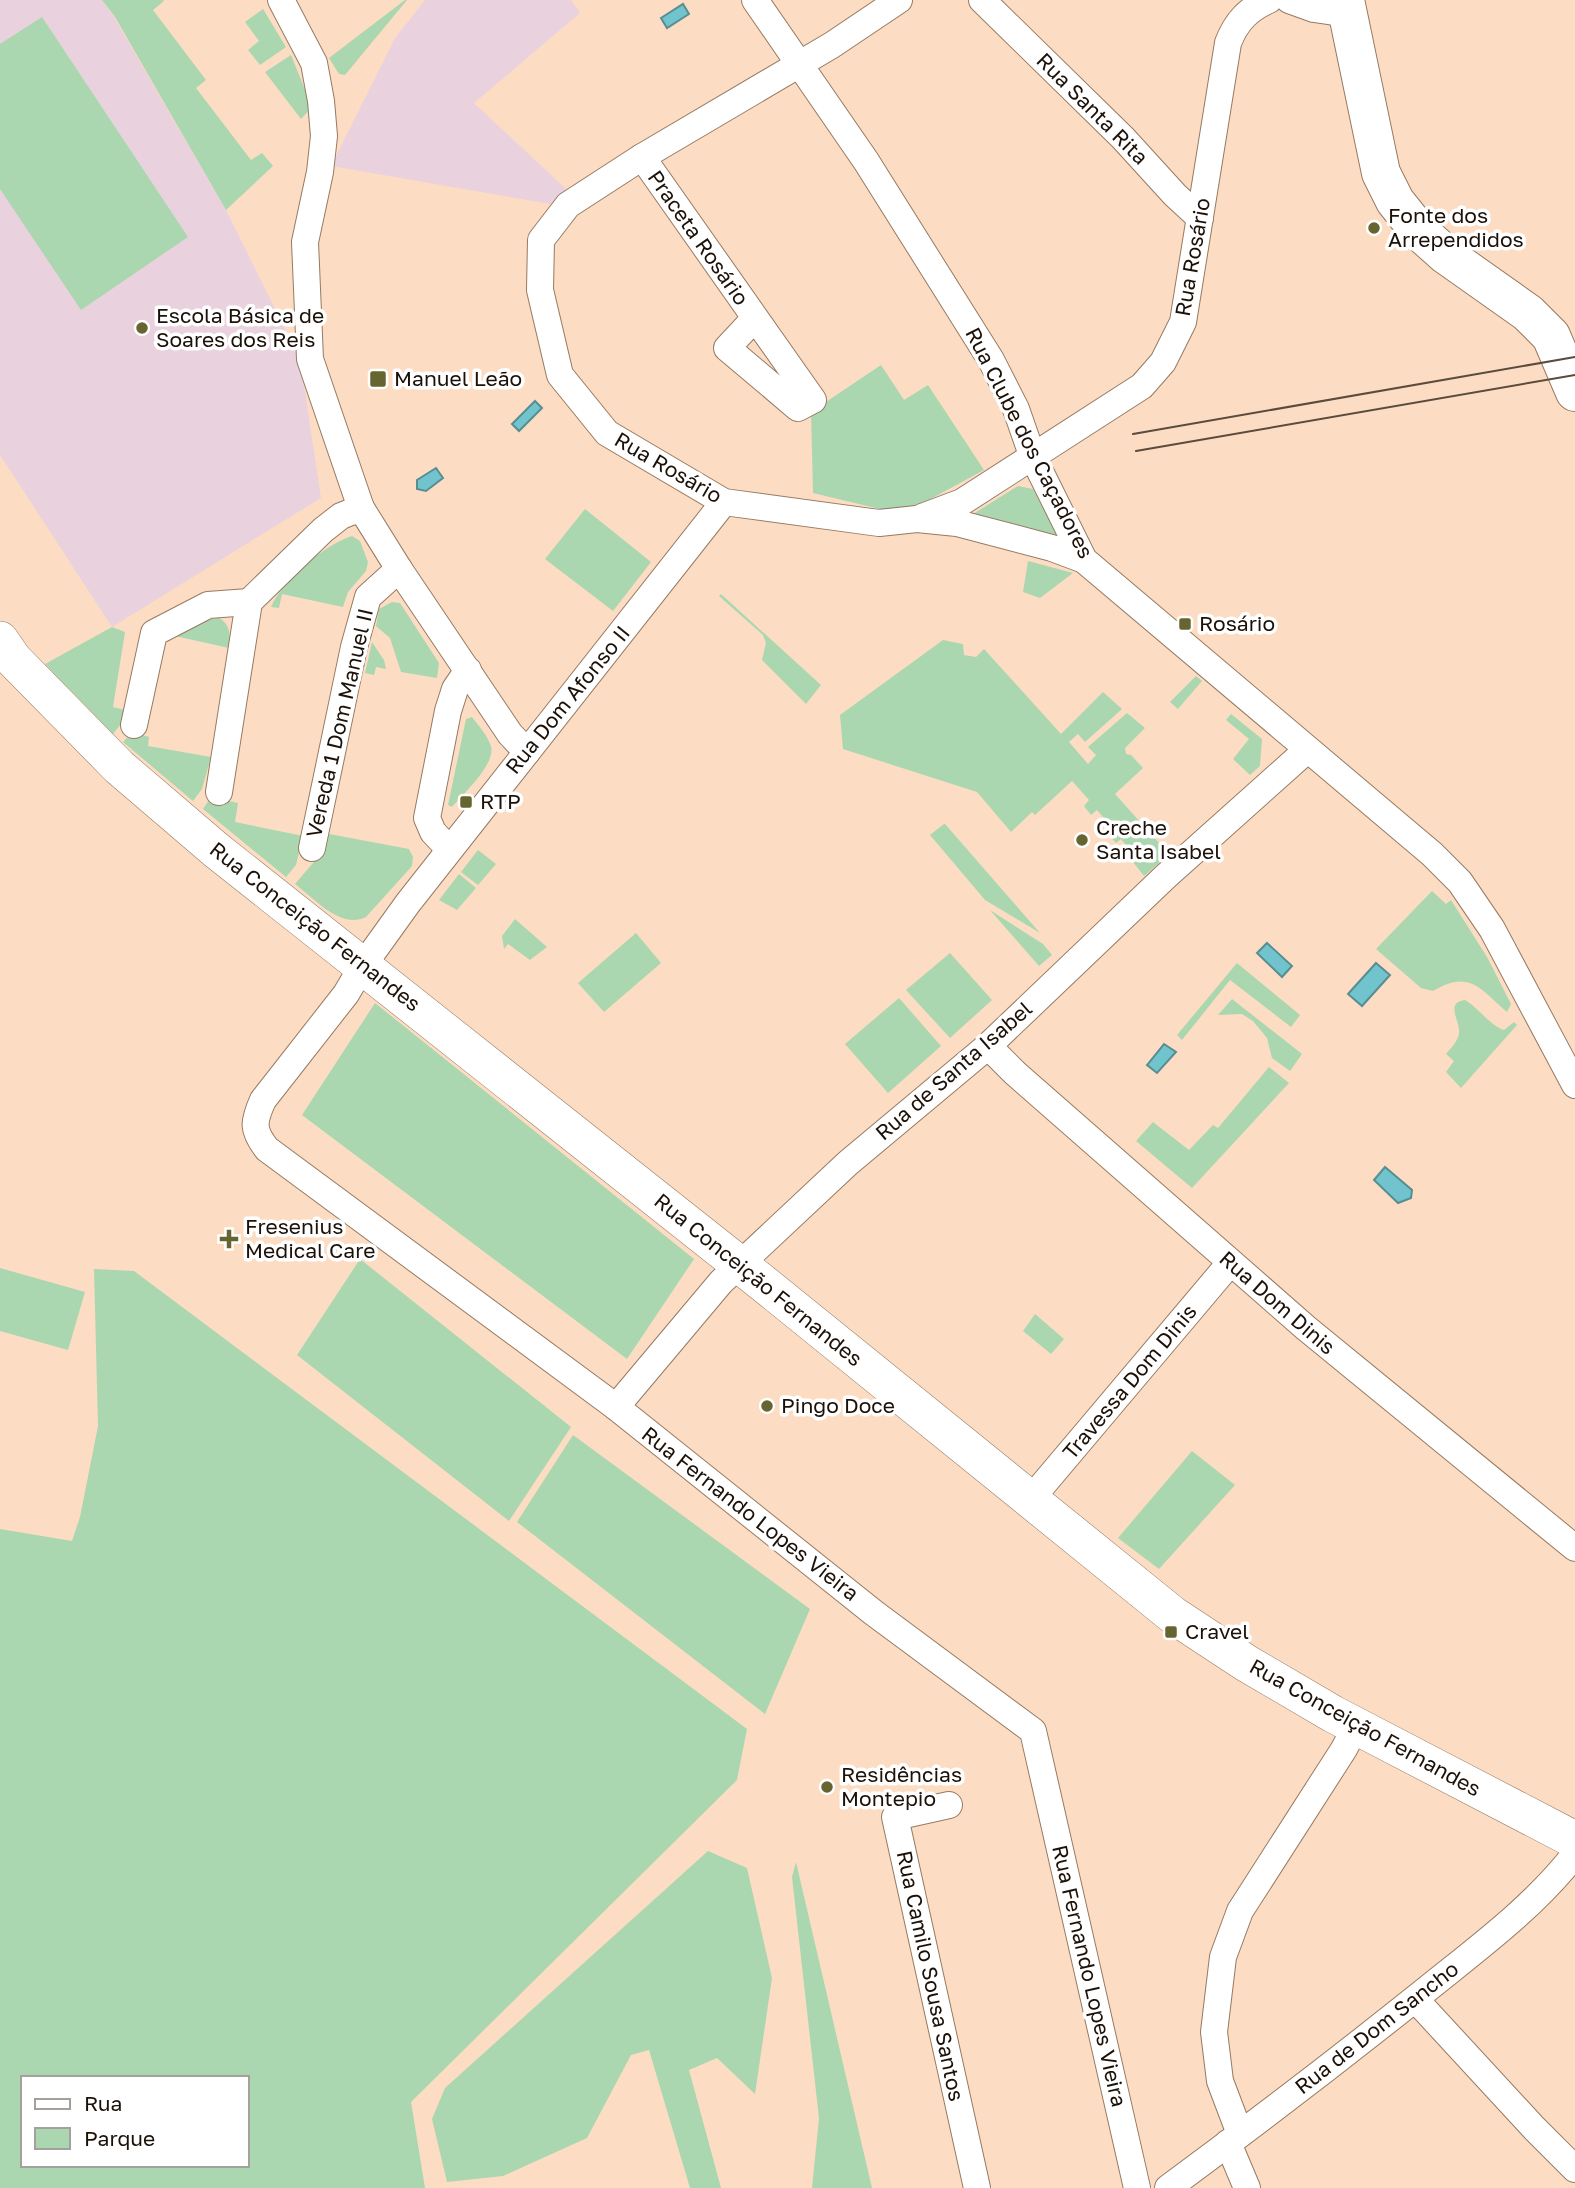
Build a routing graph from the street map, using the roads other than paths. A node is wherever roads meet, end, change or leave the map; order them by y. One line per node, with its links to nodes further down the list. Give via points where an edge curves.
1 (281, 0): 15 (street, via 314,64 324,136 305,242 310,359)
2 (755, 0): 8 (street, Rua Clube dos Caçadores)
3 (900, 0): 8 (street)
4 (982, 0): 10 (street, Rua Santa Rita)
5 (1269, 0): 10 (street, Rua Rosário, via 1246,14 1228,43)
6 (1289, 0): 7 (street, via 1314,9)
7 (1346, 7): 12 (main road, via 1381,173 1395,201 1446,255 1528,313 1550,336)
8 (798, 65): 9 (street, Rua Rosário); 13 (street, Rua Clube dos Caçadores, via 866,161 991,360 1016,409)
9 (642, 158): 11 (street, Praceta Rosário); 14 (street, Rua Rosário, via 568,205 541,240 540,290 559,375 607,433)
10 (1200, 218): 13 (street, Rua Rosário, via 1183,322 1163,362 1142,386)
11 (755, 318)
12 (1575, 391)
13 (1032, 455): 16 (street, Rua Rosário, via 962,502); 17 (street, Rua Clube dos Caçadores)
14 (724, 502): 16 (street, Rua Rosário, via 879,523); 24 (street, Rua Dom Afonso II)
15 (361, 508): 18 (street); 19 (street, via 323,530)
16 (917, 519): 17 (street, Rua Rosário, via 957,523)
17 (1084, 560): 23 (street, Rua Clube dos Caçadores)
18 (399, 569): 21 (street); 26 (street, Vereda 1 Dom Manuel II, via 368,597)
19 (249, 602): 22 (street, via 208,605 154,633); 25 (street)
20 (0, 640): 28 (main road, Rua Conceição Fernandes, via 13,659 119,767)
21 (468, 670): 24 (street); 27 (street, via 455,689 448,712 427,818)
22 (134, 725)
23 (1307, 750): 29 (street, Rua de Santa Isabel); 30 (street, Rua Clube dos Caçadores, via 1460,882 1492,929)
24 (527, 752): 27 (street, Rua Dom Afonso II)
25 (219, 792)
26 (312, 848)
27 (449, 849): 28 (street, Rua Dom Afonso II)
28 (362, 967): 32 (main road, Rua Conceição Fernandes); 33 (street, Rua Fernando Lopes Vieira, via 264,1100 256,1115 258,1138)
29 (988, 1046): 31 (street, Rua Dom Dinis); 32 (street, Rua de Santa Isabel, via 848,1163)
30 (1575, 1086)
31 (1230, 1263): 34 (street, Travessa Dom Dinis); 35 (street, Rua Dom Dinis)
32 (740, 1266): 33 (street, Rua de Santa Isabel, via 721,1282); 34 (main road, Rua Conceição Fernandes)
33 (616, 1407): 44 (street, Rua Fernando Lopes Vieira, via 874,1613 1033,1731)
34 (1030, 1500): 36 (main road, Rua Conceição Fernandes, via 1173,1615)
35 (1575, 1548)
36 (1356, 1726): 38 (main road, Rua Conceição Fernandes); 41 (street, via 1240,1911 1223,1957 1214,2032)
37 (949, 1805): 43 (street, Rua Camilo Sousa Santos, via 895,1817)
38 (1575, 1840)
39 (1575, 1854): 40 (street, Rua de Dom Sancho, via 1555,1880)
40 (1415, 1999): 41 (street, Rua de Dom Sancho); 42 (street)
41 (1234, 2139): 45 (street, Rua de Dom Sancho); 46 (street)
42 (1575, 2169)
43 (977, 2188)
44 (1137, 2188)
45 (1168, 2188)
46 (1247, 2188)

